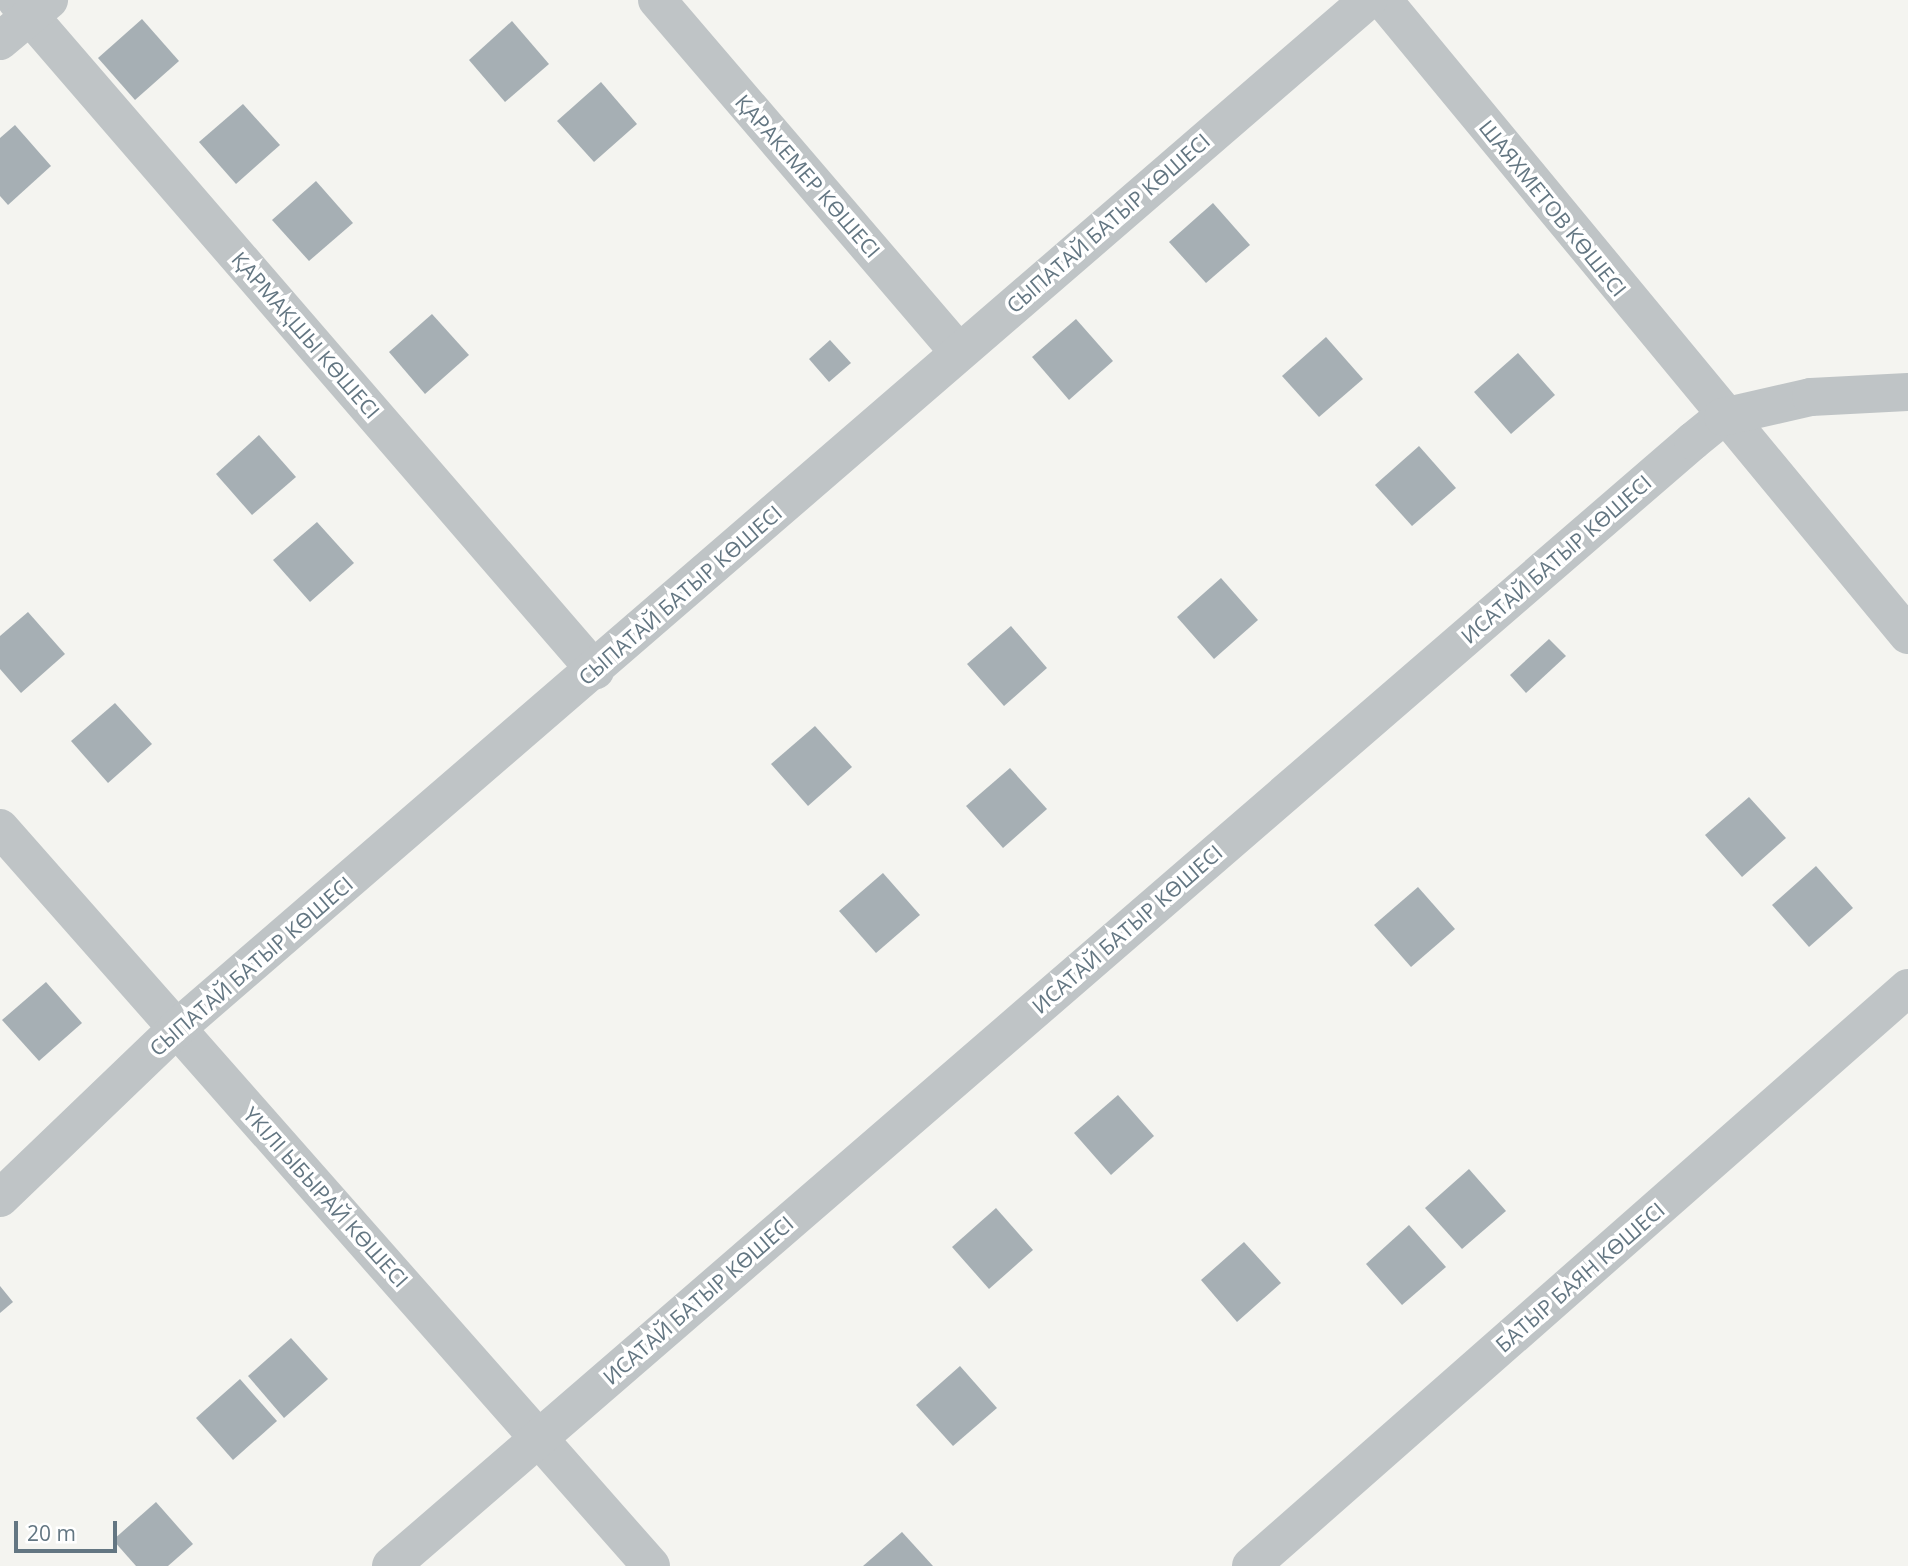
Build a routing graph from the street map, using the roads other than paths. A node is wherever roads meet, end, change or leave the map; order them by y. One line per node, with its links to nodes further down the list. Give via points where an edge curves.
1 (657, 0): 6 (street, ҚАРАКЕМЕР КӨШЕСІ)
2 (1367, 0): 6 (street, СЫПАТАЙ БАТЫР КӨШЕСІ)
3 (1383, 0): 8 (street, ШАЯХМЕТОВ КӨШЕСІ)
4 (31, 5): 5 (street); 10 (street, ҚАРМАҚШЫ КӨШЕСІ)
5 (0, 41)
6 (959, 352): 10 (street, СЫПАТАЙ БАТЫР КӨШЕСІ)
7 (1908, 391): 8 (street, ИСАТАЙ БАТЫР КӨШЕСІ, via 1811,397)
8 (1723, 417): 9 (street, ШАЯХМЕТОВ КӨШЕСІ); 15 (street, ИСАТАЙ БАТЫР КӨШЕСІ)
9 (1908, 635)
10 (595, 670): 13 (street, СЫПАТАЙ БАТЫР КӨШЕСІ)
11 (0, 828): 13 (street, ҮКІЛІ ЫБЫРАЙ КӨШЕСІ)
12 (1908, 988): 18 (street, БАТЫР БАЯН КӨШЕСІ)
13 (176, 1029): 14 (street, СЫПАТАЙ БАТЫР КӨШЕСІ); 15 (street, ҮКІЛІ ЫБЫРАЙ КӨШЕСІ)
14 (0, 1198)
15 (540, 1436): 16 (street, ИСАТАЙ БАТЫР КӨШЕСІ); 17 (street, ҮКІЛІ ЫБЫРАЙ КӨШЕСІ)
16 (391, 1566)
17 (651, 1566)
18 (1251, 1566)

